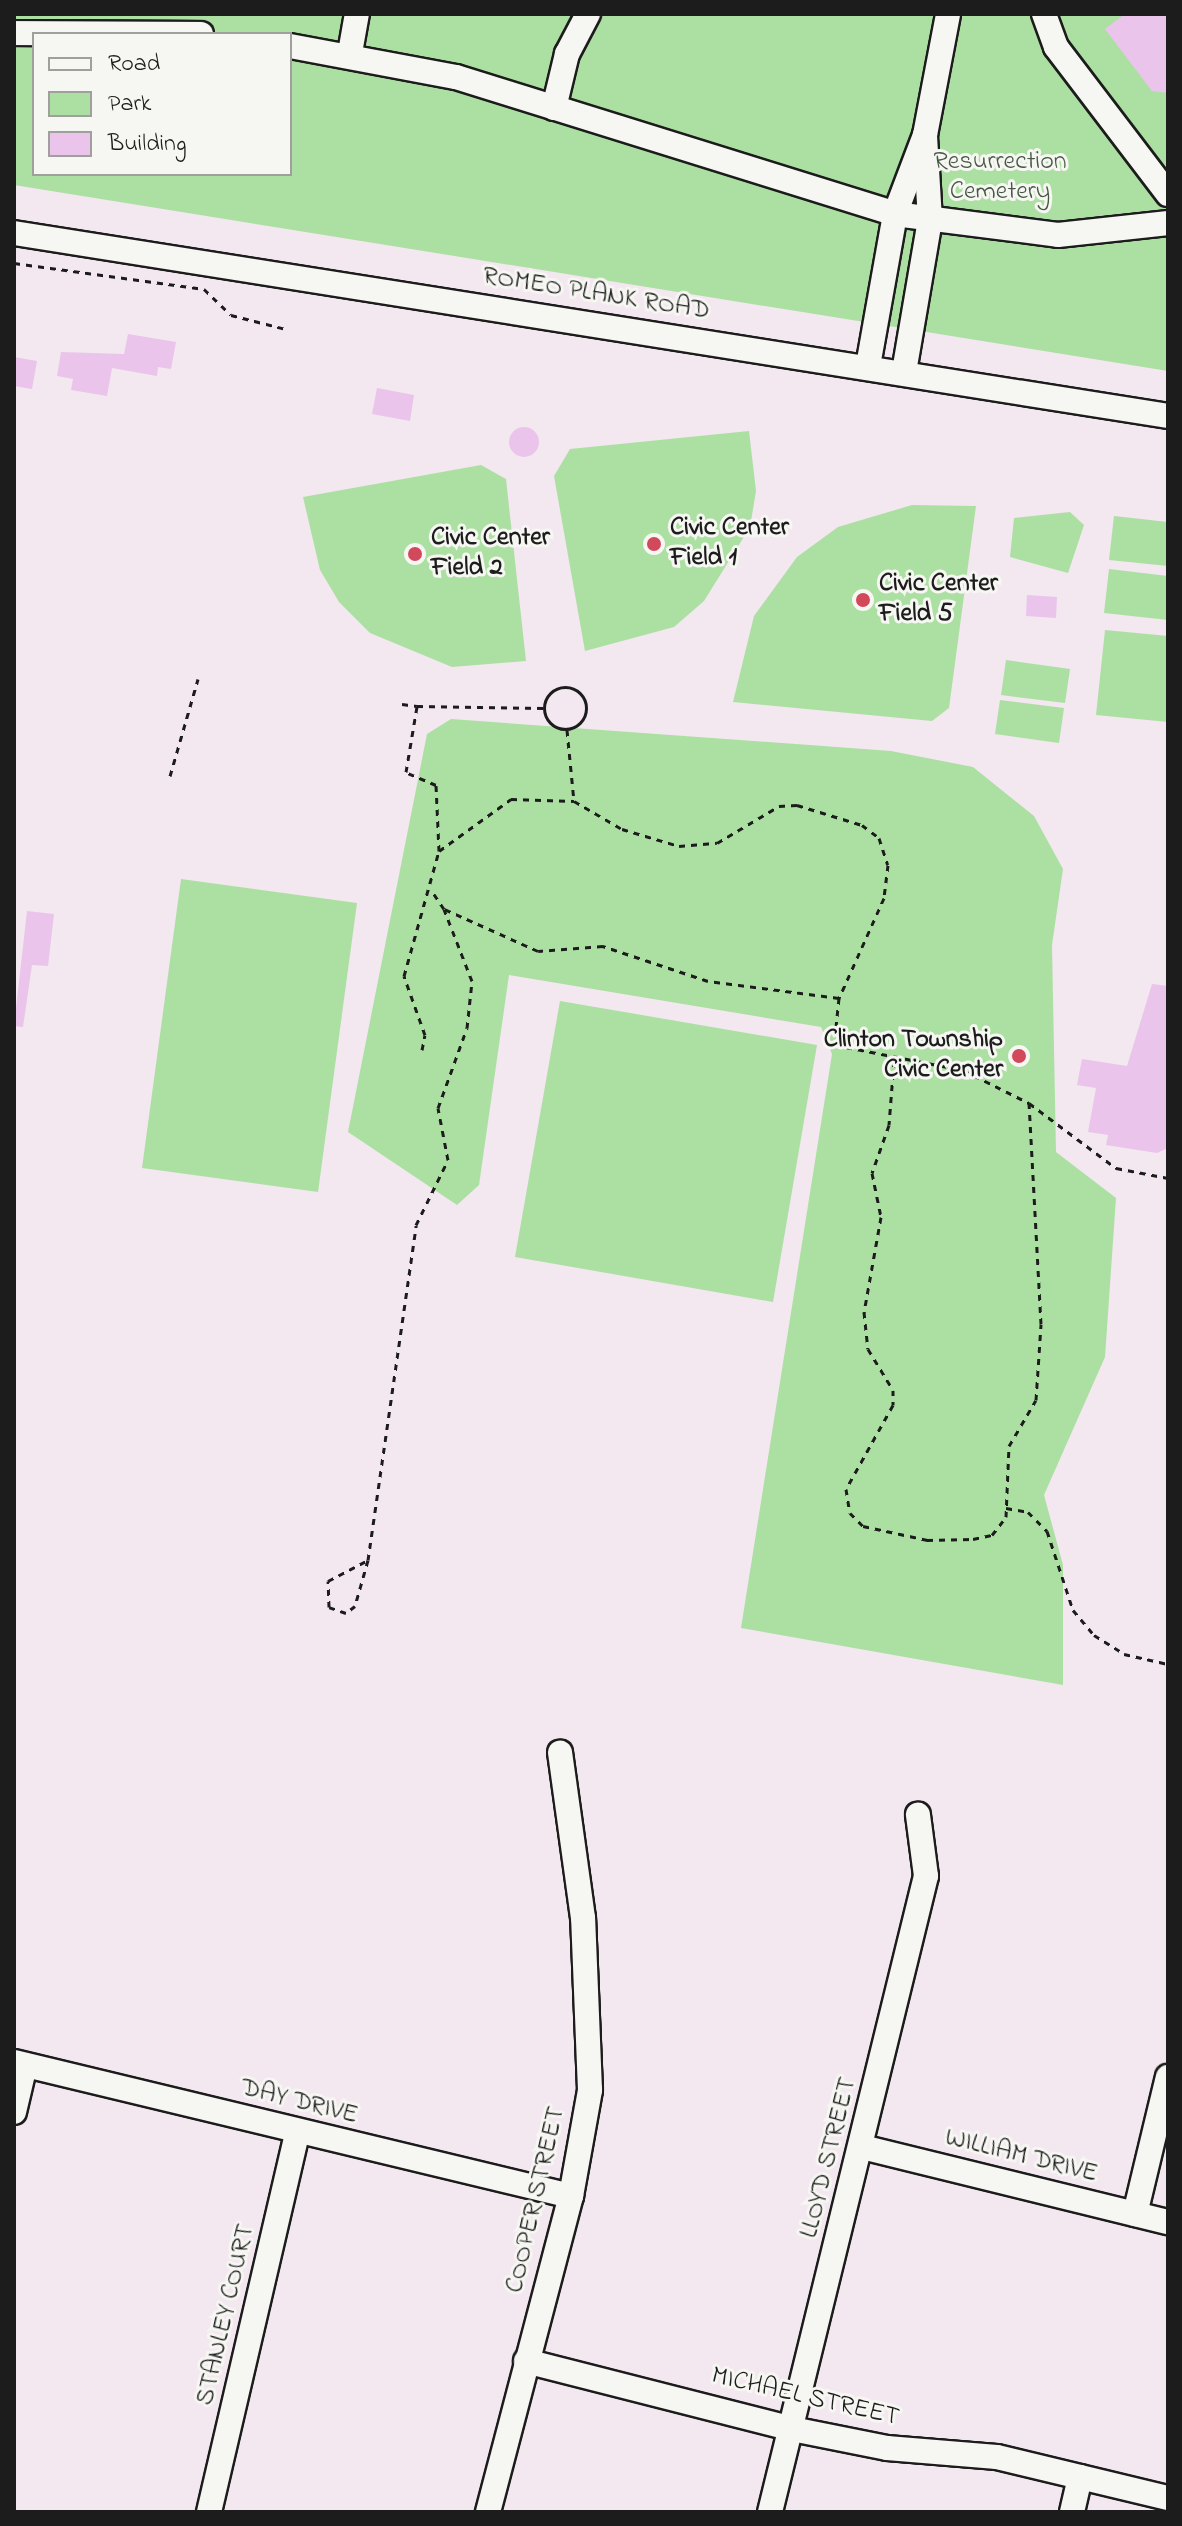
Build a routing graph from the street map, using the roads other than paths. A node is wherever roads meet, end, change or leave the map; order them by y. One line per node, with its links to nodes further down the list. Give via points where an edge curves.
1 (357, 14): 6 (street)
2 (588, 14): 7 (street, via 567,54)
3 (948, 14): 8 (street)
4 (1044, 14): 9 (street, via 1056,47)
5 (292, 46): 6 (street)
6 (350, 53): 7 (street)
7 (554, 108): 10 (street)
8 (925, 135): 10 (street); 11 (street)
9 (1168, 194)
10 (895, 214): 11 (street); 14 (street)
11 (930, 220): 12 (street, via 1058,235); 15 (street)
12 (1168, 223)
13 (14, 233): 14 (street, ROMEO PLANK ROAD)
14 (868, 366): 15 (street, ROMEO PLANK ROAD)
15 (904, 372): 16 (street, ROMEO PLANK ROAD)
16 (1168, 416)
17 (560, 1753): 24 (street, COOPER STREET, via 591,2038)
18 (918, 1815): 23 (street, LLOYD STREET, via 926,1876)
19 (20, 2064): 21 (street); 22 (street, DAY DRIVE)
20 (1168, 2077): 25 (street)
21 (14, 2112)
22 (298, 2131): 24 (street, DAY DRIVE); 31 (street, STANLEY COURT)
23 (862, 2147): 25 (street, WILLIAM DRIVE); 28 (street, LLOYD STREET)
24 (571, 2196): 27 (street, COOPER STREET)
25 (1135, 2214): 26 (street, WILLIAM DRIVE)
26 (1168, 2222)
27 (526, 2361): 28 (street, MICHAEL STREET); 32 (street, COOPER STREET)
28 (792, 2429): 29 (street, MICHAEL STREET, via 887,2448 997,2457); 33 (street, LLOYD STREET)
29 (1080, 2477): 30 (street, MICHAEL STREET); 34 (street)
30 (1168, 2498)
31 (209, 2512)
32 (488, 2512)
33 (770, 2512)
34 (1072, 2512)

